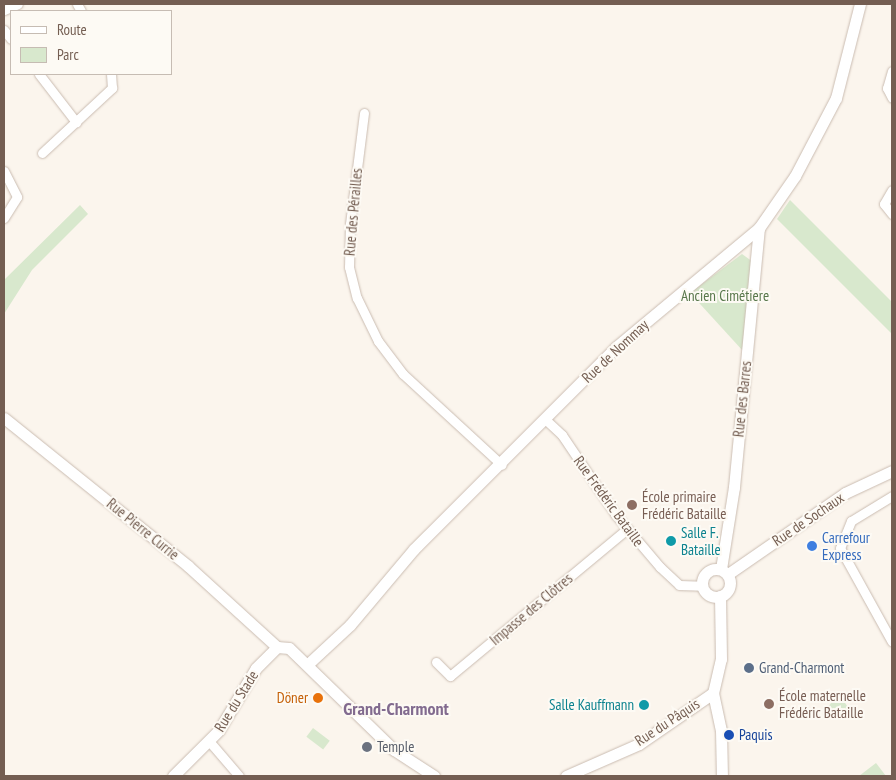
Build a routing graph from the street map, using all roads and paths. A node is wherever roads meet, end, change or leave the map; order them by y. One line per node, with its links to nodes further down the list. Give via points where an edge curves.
1 (18, 4): 3 (street)
2 (860, 4): 15 (street, Rue de Nommay, via 836,98 795,176)
3 (4, 10)
4 (892, 71): 7 (street, via 887,88)
5 (39, 75): 9 (street)
6 (111, 75): 9 (street, via 112,88)
7 (892, 98)
8 (364, 113): 18 (street, Rue des Pérailles, via 350,224 349,267 357,298 378,341 402,374)
9 (76, 122): 10 (street)
10 (42, 153)
11 (4, 172): 14 (street, via 18,197)
12 (892, 190): 13 (street, via 884,204)
13 (892, 214)
14 (4, 218)
15 (759, 228): 17 (street, Rue de Nommay, via 616,347); 22 (street, Rue des Barres)
16 (4, 418): 26 (street, Rue Pierre Currie, via 188,566)
17 (546, 420): 18 (street, Rue de Nommay); 21 (street, Rue Frédéric Bataille, via 562,435)
18 (502, 465): 28 (street, Rue de Nommay, via 414,550 350,624)
19 (892, 471): 22 (street, Rue de Sochaux, via 845,493)
20 (892, 496): 25 (street, via 851,521 840,548)
21 (627, 529): 23 (street, Rue Frédéric Bataille, via 679,585); 27 (street, Impasse des Clôtres, via 450,676)
22 (724, 572): 23 (street, via 704,575); 24 (street, via 730,585)
23 (702, 586): 24 (street, via 712,596)
24 (720, 596): 29 (street, via 721,659)
25 (892, 642)
26 (276, 647): 28 (street, via 289,648); 30 (street, Rue du Stade, via 256,668 226,721)
27 (436, 662)
28 (308, 664): 33 (street, via 394,750)
29 (713, 693): 34 (street, Rue du Pâquis, via 638,744); 35 (street, via 721,730)
30 (209, 741): 31 (street, Rue du Stade); 32 (street)
31 (173, 776)
32 (239, 776)
33 (434, 776)
34 (566, 776)
35 (722, 776)

